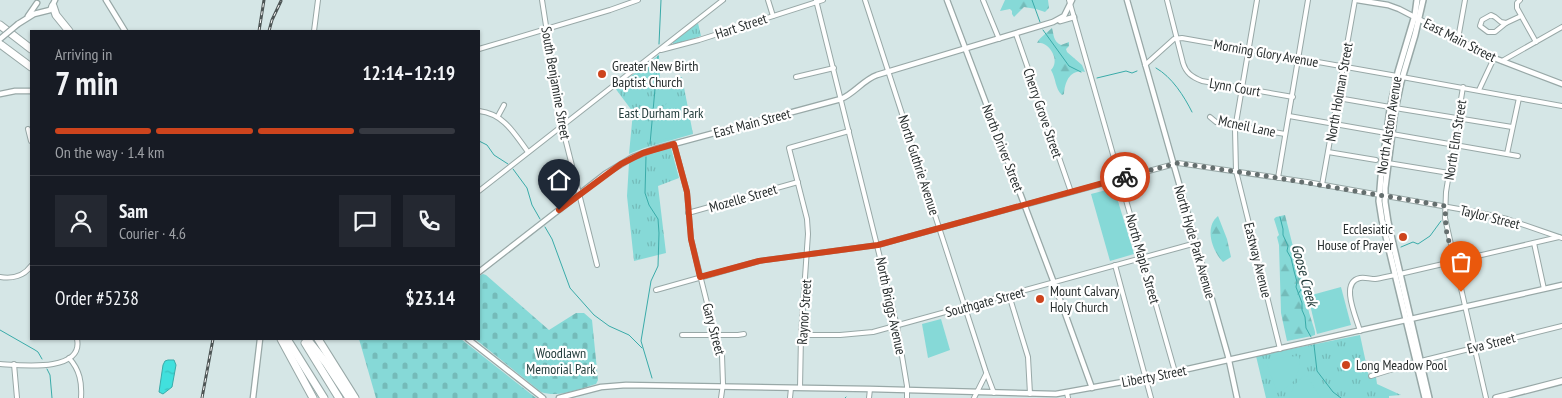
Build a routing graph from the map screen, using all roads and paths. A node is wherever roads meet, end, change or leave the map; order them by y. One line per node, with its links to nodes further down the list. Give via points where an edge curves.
1 (106, 0): 36 (street)
2 (318, 0): 37 (street)
3 (542, 0): 34 (street, South Benjamine Street)
4 (638, 0): 34 (street)
5 (768, 0): 25 (street)
6 (824, 0): 21 (street, Hart Street)
7 (865, 0): 57 (street, North Guthrie Avenue)
8 (947, 0): 47 (street, North Driver Street)
9 (983, 0): 41 (street)
10 (1126, 0): 53 (street, North Hyde Park Avenue)
11 (1167, 0): 39 (street)
12 (1257, 0): 48 (street, Eastway Avenue)
13 (1308, 0): 51 (street)
14 (1356, 0): 29 (street, East Main Street, via 1391,6); 55 (street, North Holman Street)
15 (1417, 0): 29 (main road, North Alston Avenue)
16 (1423, 0): 29 (main road, North Alston Avenue)
17 (1465, 0): 42 (street)
18 (1520, 0): 26 (street, via 1516,5)
19 (37, 1): 24 (street); 27 (street)
20 (722, 1): 49 (street)
21 (817, 1): 25 (street, Hart Street); 56 (street, North Briggs Avenue)
22 (1070, 1): 28 (street, North Maple Street); 30 (street, East Main Street, via 1064,16)
23 (54, 2): 24 (street, via 49,10); 35 (highway, via 56,15)
24 (44, 11): 27 (street)
25 (773, 16): 49 (street, Hart Street)
26 (1521, 16): 31 (street); 43 (street)
27 (27, 17): 40 (street, bridge)
28 (1074, 17): 30 (street, East Main Street); 99 (street, North Maple Street)
29 (1417, 17): 42 (street, East Main Street); 59 (main road, North Alston Avenue)
30 (1051, 23): 38 (street, East Main Street)
31 (1506, 23): 31 (street, via 1493,32 1480,24 1491,15)
32 (0, 24): 45 (highway)
33 (1562, 27): 43 (street)
34 (546, 28): 46 (street); 80 (street, South Benjamine Street)
35 (68, 30)
36 (124, 30)
37 (314, 30)
38 (1016, 34): 41 (street, East Main Street); 103 (street, Cherry Grove Street)
39 (1177, 38): 48 (street, Morning Glory Avenue); 53 (street); 61 (street, Lynn Court, via 1184,67 1190,75 1202,81)
40 (0, 39)
41 (999, 39): 47 (street, East Main Street)
42 (1458, 39): 50 (street, East Main Street)
43 (1536, 42): 52 (street)
44 (0, 44): 54 (highway)
45 (30, 48)
46 (480, 49)
47 (966, 49): 57 (street, East Main Street); 106 (street, North Driver Street)
48 (1248, 50): 51 (street, Morning Glory Avenue); 61 (street, Eastway Avenue)
49 (658, 51): 80 (street)
50 (1494, 58): 52 (street, East Main Street); 63 (street, North Elm Street)
51 (1299, 59): 55 (street, Morning Glory Avenue); 66 (street)
52 (1502, 61): 60 (street, East Main Street)
53 (1145, 65): 94 (street, North Hyde Park Avenue)
54 (30, 66)
55 (1344, 67): 59 (street, Morning Glory Avenue); 67 (street, North Holman Street)
56 (834, 68): 58 (street); 69 (street, North Briggs Avenue)
57 (888, 72): 69 (street, East Main Street, via 869,78); 109 (street, North Guthrie Avenue)
58 (796, 77)
59 (1400, 77): 62 (street, Morning Glory Avenue); 72 (main road, North Alston Avenue)
60 (1562, 84)
61 (1242, 88): 66 (street, Lynn Court); 79 (street, Eastway Avenue)
62 (1464, 88): 63 (street, Morning Glory Avenue); 77 (street, North Elm Street)
63 (1479, 90): 68 (street, Morning Glory Avenue)
64 (30, 91): 65 (street)
65 (0, 94)
66 (1293, 97): 75 (street)
67 (1338, 98): 72 (street); 78 (street, North Holman Street)
68 (1519, 98): 71 (street, Morning Glory Avenue); 81 (street)
69 (841, 99): 83 (street, North Briggs Avenue); 87 (street, East Main Street)
70 (504, 105): 74 (street)
71 (1562, 106)
72 (1393, 107): 77 (street); 84 (main road, North Alston Avenue)
73 (480, 111): 74 (street)
74 (498, 116): 89 (street)
75 (1289, 116): 78 (street); 85 (street)
76 (1210, 117): 79 (street, Mcneil Lane, via 1216,122)
77 (1458, 118): 81 (street); 88 (street, North Elm Street)
78 (1333, 124): 84 (street); 90 (street, North Holman Street)
79 (1235, 125): 85 (street, Mcneil Lane); 96 (street, Eastway Avenue)
80 (562, 126): 89 (street); 104 (street, South Benjamine Street)
81 (1512, 127): 91 (street)
82 (28, 129): 86 (street)
83 (849, 131): 100 (street, Raynor Street, via 789,148); 113 (street, North Briggs Avenue)
84 (1389, 133): 88 (street); 95 (main road, North Alston Avenue); 105 (main road, North Alston Avenue)
85 (1285, 134): 98 (street)
86 (30, 137)
87 (674, 144): 104 (street, East Main Street, via 627,160); 108 (street, Gary Street, via 686,186)
88 (1454, 145): 91 (street); 97 (street, North Elm Street)
89 (528, 152): 102 (street)
90 (1328, 152): 93 (street); 101 (street, North Holman Street)
91 (1506, 154): 92 (street)
92 (1518, 156)
93 (1376, 160)
94 (1173, 163): 96 (street, Taylor Street); 99 (street, Taylor Street); 111 (street, North Hyde Park Avenue)
95 (1388, 163): 97 (street); 105 (main road, North Alston Avenue)
96 (1236, 171): 98 (street, Taylor Street); 148 (street, Eastway Avenue)
97 (1449, 173): 107 (street, North Elm Street)
98 (1278, 178): 101 (street, Taylor Street)
99 (1120, 179): 103 (street, Taylor Street); 115 (street, North Maple Street)
100 (798, 182): 108 (street, Mozelle Street); 114 (street, Raynor Street, via 808,225)
101 (1322, 185): 105 (street, Taylor Street)
102 (480, 190)
103 (1071, 192): 106 (street, Taylor Street)
104 (580, 194): 117 (street, South Benjamine Street); 120 (street, East Main Street)
105 (1382, 195): 107 (street, Taylor Street); 121 (main road, North Alston Avenue, via 1382,220)
106 (1025, 204): 109 (street, Taylor Street); 124 (street, North Driver Street)
107 (1445, 206): 110 (street, Taylor Street, via 1507,219); 116 (street, North Elm Street)
108 (688, 213): 123 (street, Gary Street)
109 (939, 228): 113 (street, Taylor Street); 129 (street, North Guthrie Avenue)
110 (1561, 238): 112 (street)
111 (1196, 243): 115 (street, Southgate Street); 150 (street, North Hyde Park Avenue)
112 (1534, 243): 116 (street); 126 (street)
113 (878, 245): 114 (street, Taylor Street); 132 (street, North Briggs Avenue)
114 (807, 254): 123 (street, Taylor Street, via 759,261); 136 (street, Raynor Street)
115 (1143, 258): 118 (street, Southgate Street); 155 (street, North Maple Street)
116 (1454, 261): 121 (street); 130 (street, North Elm Street)
117 (596, 265)
118 (1115, 266): 124 (street, Southgate Street); 157 (street)
119 (30, 267): 122 (street, via 14,277)
120 (480, 271)
121 (1398, 274): 131 (main road, North Alston Avenue); 134 (street, via 1360,278 1351,284 1349,294)
122 (0, 277)
123 (700, 277): 127 (street, Taylor Street); 138 (street, Gary Street)
124 (1054, 283): 128 (street, Southgate Street); 162 (street, North Driver Street)
125 (1562, 285): 126 (street, Liberty Street)
126 (1544, 289): 130 (street, Liberty Street)
127 (656, 290)
128 (1009, 295): 129 (street, Southgate Street); 167 (street, via 1028,357)
129 (965, 307): 132 (street, Southgate Street); 154 (street, North Guthrie Avenue)
130 (1464, 308): 131 (street, Liberty Street); 147 (street, North Elm Street)
131 (1408, 319): 134 (street, Liberty Street); 151 (main road, North Alston Avenue)
132 (897, 326): 136 (street, Southgate Street, via 850,335); 164 (street, North Briggs Avenue)
133 (1562, 326): 147 (street, Eva Street)
134 (1360, 331): 148 (street, Liberty Street)
135 (744, 334): 138 (street)
136 (801, 334): 161 (street, Raynor Street)
137 (682, 335): 138 (street)
138 (715, 335): 159 (street, Gary Street, via 723,363)
139 (77, 340): 149 (street, via 76,349)
140 (260, 340): 172 (street)
141 (282, 340): 173 (highway)
142 (288, 340): 174 (highway)
143 (303, 340): 175 (highway)
144 (308, 340): 176 (highway)
145 (319, 340): 177 (highway)
146 (469, 340): 178 (street)
147 (1474, 348): 151 (street, Eva Street); 189 (street, North Elm Street)
148 (1280, 349): 150 (street, Liberty Street)
149 (69, 358): 153 (street, via 52,364); 171 (street, via 79,373)
150 (1229, 360): 155 (street, Liberty Street); 186 (street, North Hyde Park Avenue)
151 (1419, 362): 156 (street, Eva Street); 187 (main road, North Alston Avenue); 188 (main road, North Alston Avenue)
152 (0, 364): 153 (street)
153 (14, 364): 170 (street)
154 (986, 372): 165 (street); 166 (street, North Guthrie Avenue)
155 (1175, 372): 157 (street, Liberty Street)
156 (1371, 376)
157 (1146, 378): 162 (street, Liberty Street); 185 (street)
158 (1562, 381): 190 (main road)
159 (723, 387): 160 (street, Liberty Street); 179 (street, Liberty Street, via 615,386); 180 (street, Gary Street)
160 (791, 388): 161 (street, Liberty Street); 181 (street)
161 (800, 388): 163 (street, Liberty Street)
162 (1092, 388): 168 (street, Liberty Street)
163 (870, 389): 164 (street, Liberty Street); 182 (street)
164 (907, 390): 165 (street, Liberty Street); 183 (street, North Briggs Avenue)
165 (977, 392): 166 (street, Liberty Street); 184 (street)
166 (994, 393): 169 (street, Liberty Street)
167 (1030, 394): 168 (street, Liberty Street); 169 (street, Liberty Street)
168 (1068, 395)
169 (1016, 396)
170 (17, 398)
171 (81, 398)
172 (253, 398)
173 (313, 398)
174 (324, 398)
175 (339, 398)
176 (349, 398)
177 (355, 398)
178 (542, 398)
179 (559, 398)
180 (721, 398)
181 (790, 398)
182 (869, 398)
183 (907, 398)
184 (974, 398)
185 (1151, 398)
186 (1237, 398)
187 (1425, 398)
188 (1430, 398)
189 (1486, 398)
190 (1496, 398)

